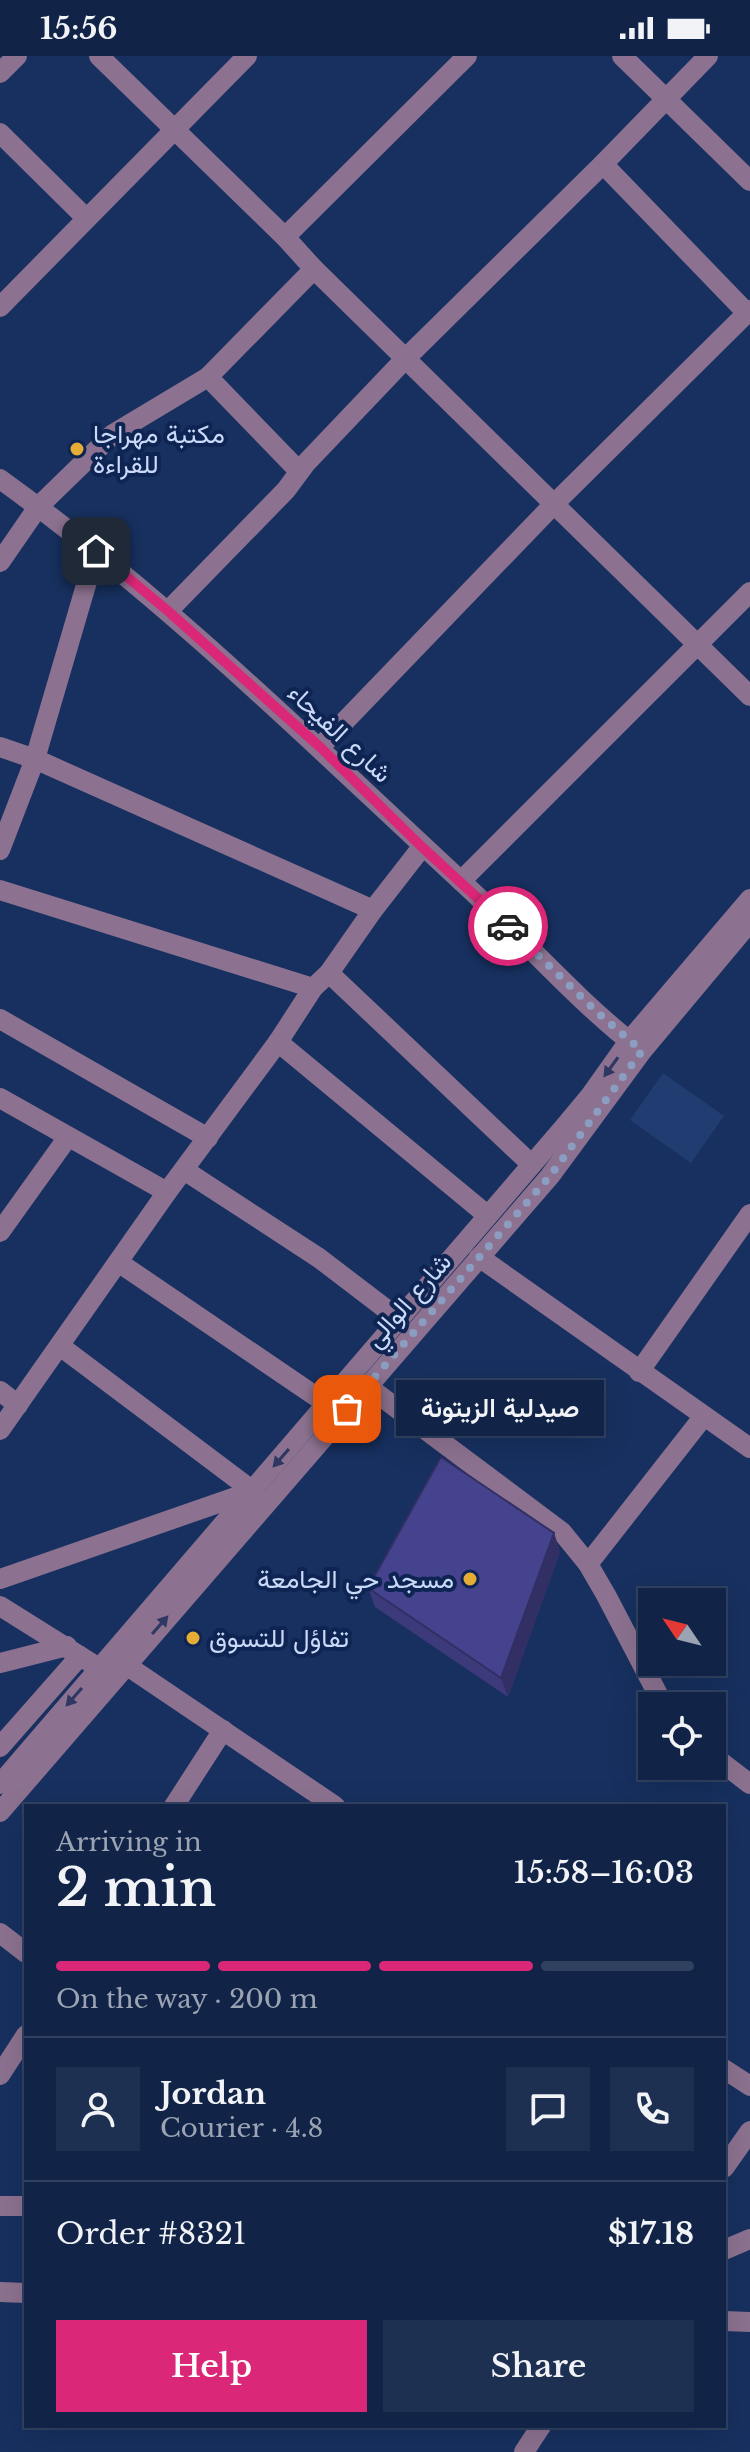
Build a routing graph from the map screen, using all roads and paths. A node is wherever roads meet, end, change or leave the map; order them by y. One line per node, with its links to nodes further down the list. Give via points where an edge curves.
1 (17, 56): 7 (street)
2 (99, 56): 9 (street)
3 (247, 56): 9 (street)
4 (467, 56): 14 (street)
5 (622, 56): 8 (street)
6 (708, 56): 8 (street)
7 (0, 73)
8 (665, 98): 11 (street); 12 (street)
9 (175, 130): 13 (street); 14 (street)
10 (0, 133): 13 (street)
11 (603, 164): 17 (street); 18 (street)
12 (750, 181)
13 (86, 218): 16 (street)
14 (285, 237): 15 (street)
15 (314, 269): 18 (street); 19 (street)
16 (0, 307)
17 (748, 311): 22 (street)
18 (406, 358): 20 (street); 22 (street)
19 (208, 377): 20 (street); 23 (street, via 113,434)
20 (299, 471): 27 (street)
21 (0, 479): 23 (street, شارع الفيحاء)
22 (554, 504): 28 (street); 31 (street)
23 (38, 507): 24 (street, شارع الفيحاء); 25 (street)
24 (96, 551): 27 (street, شارع الفيحاء); 32 (street)
25 (0, 562)
26 (750, 592): 28 (street)
27 (168, 611): 31 (street, شارع الفيحاء)
28 (699, 645): 29 (street); 35 (street)
29 (750, 696)
30 (0, 747): 32 (street)
31 (320, 747): 33 (street, شارع الفيحاء)
32 (35, 759): 34 (street); 38 (street)
33 (422, 847): 35 (street, شارع الفيحاء); 38 (street)
34 (0, 850)
35 (461, 881): 44 (street, شارع الفيحاء)
36 (0, 890): 41 (street)
37 (750, 899): 44 (street, شارع الوالي)
38 (373, 910): 40 (street)
39 (750, 922): 44 (street, شارع الوالي)
40 (329, 973): 41 (street); 48 (street)
41 (313, 988): 43 (street)
42 (0, 1019): 47 (street)
43 (278, 1042): 47 (street); 52 (street)
44 (636, 1046): 48 (street, شارع الوالي, one-way to 48); 54 (street, شارع الوالي, via 558,1166)
45 (0, 1098): 46 (street)
46 (68, 1137): 50 (street); 53 (street)
47 (208, 1138): 49 (street)
48 (531, 1164): 52 (street, شارع الوالي)
49 (184, 1170): 50 (street); 56 (street, via 319,1258)
50 (167, 1192): 55 (street)
51 (750, 1214): 58 (street)
52 (487, 1215): 56 (street, شارع الوالي)
53 (0, 1232)
54 (479, 1257): 58 (street); 59 (street, شارع الوالي)
55 (118, 1262): 57 (street); 61 (street)
56 (399, 1319): 61 (street, شارع الوالي)
57 (60, 1346): 62 (street); 66 (street)
58 (639, 1372): 63 (street)
59 (367, 1386): 67 (street, via 562,1532); 72 (street, شارع الوالي, one-way to 59)
60 (0, 1391): 62 (street)
61 (327, 1404): 66 (street, شارع الوالي, one-way to 66)
62 (18, 1405): 64 (street)
63 (704, 1416): 65 (street); 67 (street)
64 (0, 1430)
65 (750, 1448)
66 (253, 1491): 68 (street); 73 (street, شارع الوالي)
67 (588, 1564): 74 (street)
68 (0, 1579)
69 (0, 1606): 70 (street)
70 (73, 1651): 71 (street); 73 (street); 76 (street)
71 (0, 1663)
72 (126, 1665): 75 (street); 82 (street, شارع الوالي)
73 (99, 1668): 78 (street, شارع الوالي, one-way to 78)
74 (657, 1692)
75 (223, 1730): 80 (street); 81 (street)
76 (0, 1747)
77 (726, 1766): 79 (street)
78 (0, 1784)
79 (750, 1784)
80 (175, 1804)
81 (328, 1804)
82 (0, 1812)
83 (0, 1933): 84 (street)
84 (24, 1951)
85 (24, 2038): 87 (street)
86 (726, 2070): 88 (street)
87 (0, 2075)
88 (750, 2086)
89 (750, 2131): 90 (street)
90 (726, 2165)
91 (0, 2206): 92 (street)
92 (24, 2206)
93 (750, 2239): 94 (street)
94 (726, 2249)
95 (0, 2292): 96 (street)
96 (24, 2293)
97 (726, 2321): 98 (street)
98 (750, 2322)
99 (540, 2428): 100 (street)
100 (524, 2452)

